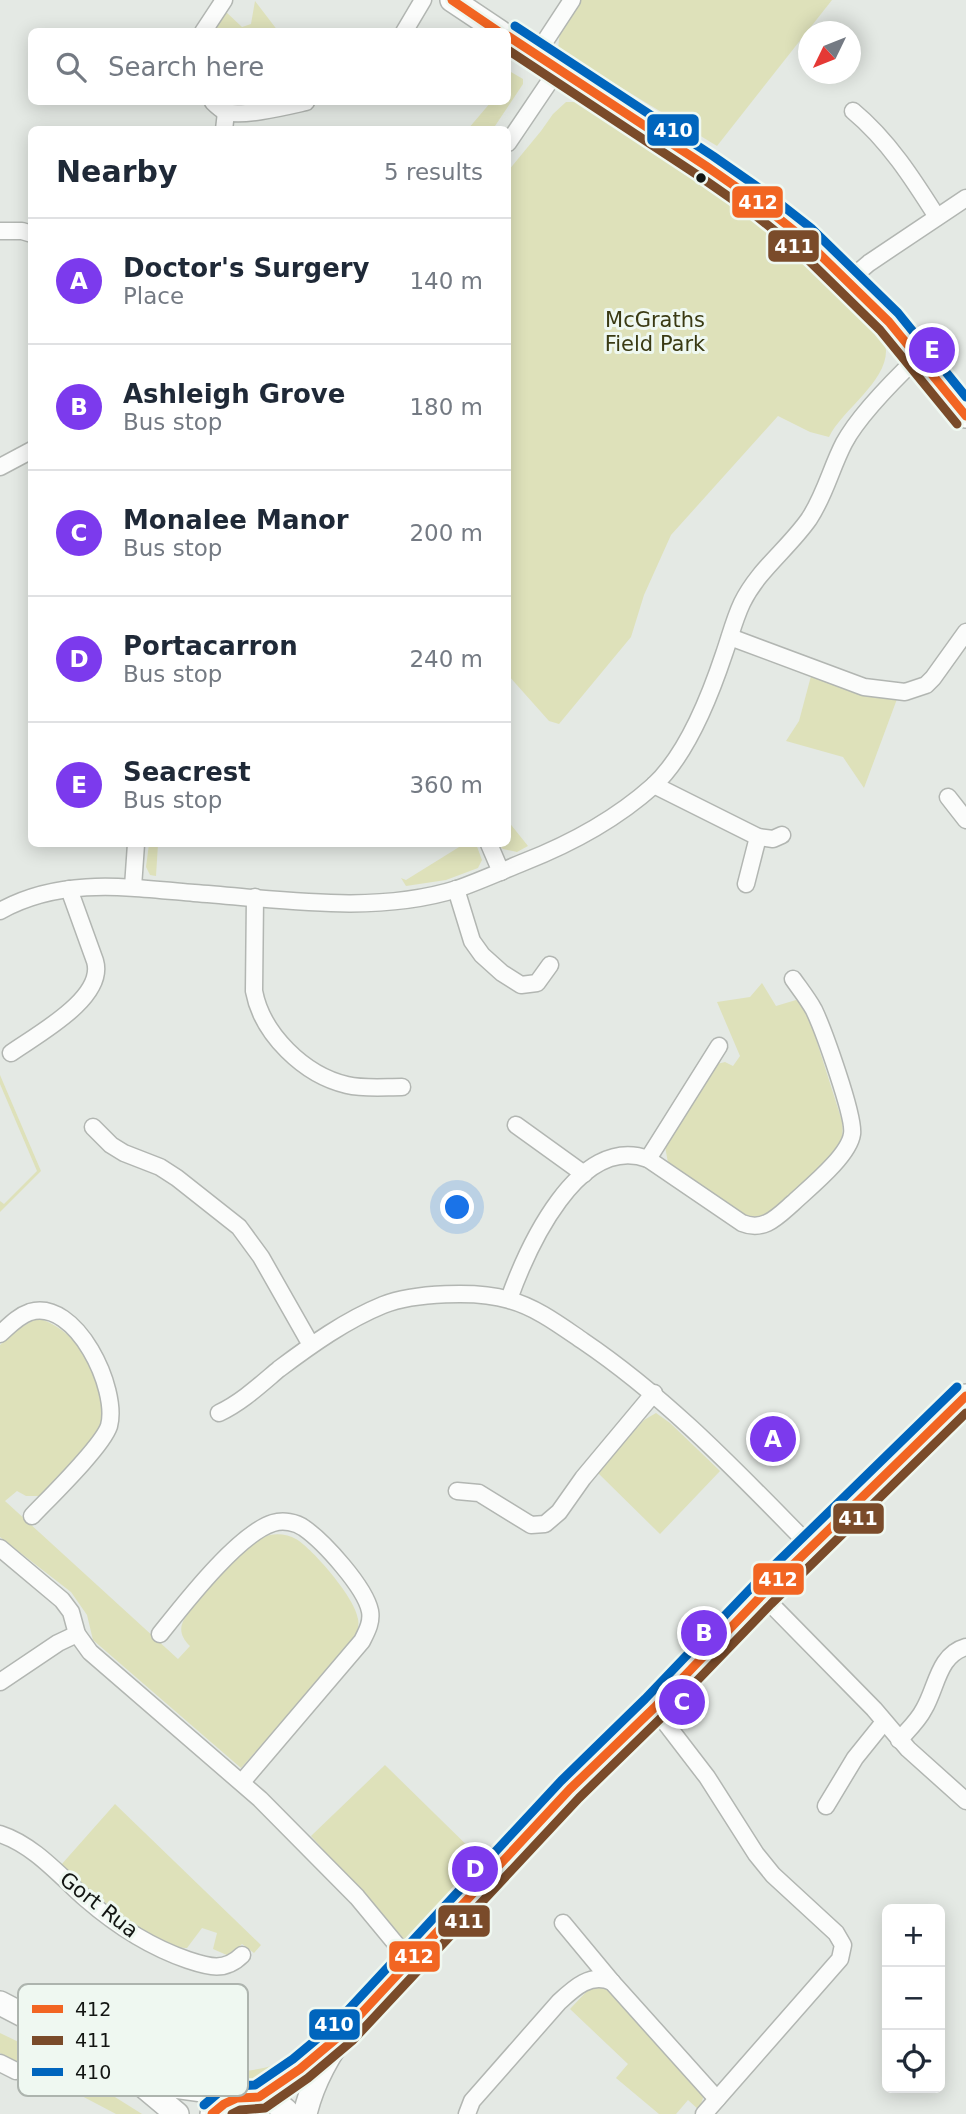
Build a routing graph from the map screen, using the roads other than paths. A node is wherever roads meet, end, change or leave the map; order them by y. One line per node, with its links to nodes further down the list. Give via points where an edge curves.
1 (224, 0): 5 (street)
2 (424, 0): 6 (street)
3 (452, 0): 7 (street)
4 (572, 0): 9 (street)
5 (205, 28)
6 (406, 28)
7 (494, 28)
8 (511, 38): 9 (street)
9 (536, 55): 10 (street)
10 (558, 69): 15 (street); 20 (street, via 762,205)
11 (291, 105): 12 (street, via 265,110)
12 (219, 107): 14 (street)
13 (853, 111): 17 (street, via 911,174)
14 (223, 126)
15 (511, 139)
16 (966, 198): 17 (street)
17 (937, 218): 20 (street)
18 (0, 231): 19 (street)
19 (28, 233)
20 (849, 280): 21 (street)
21 (919, 356): 22 (street); 26 (street, via 852,430 815,510 751,587)
22 (966, 416)
23 (28, 452): 24 (street)
24 (0, 467)
25 (966, 632): 26 (street, via 926,685 905,692 864,687)
26 (730, 637): 27 (street, via 692,729)
27 (654, 785): 31 (street); 34 (street, via 598,827)
28 (948, 797): 29 (street)
29 (966, 820)
30 (782, 835): 31 (street)
31 (758, 837): 35 (street)
32 (136, 847): 36 (street)
33 (490, 847): 34 (street)
34 (501, 872): 38 (street)
35 (746, 884)
36 (134, 887): 37 (street); 39 (street)
37 (69, 889): 40 (street, via 48,891); 44 (street, via 95,961 96,979 74,1008)
38 (456, 889): 39 (street, via 358,902); 41 (street, via 472,941 502,973 521,985 537,983)
39 (255, 897): 45 (street, via 254,991 265,1024 300,1060 327,1078 361,1087)
40 (0, 911)
41 (550, 965)
42 (793, 979): 48 (street, via 823,1032 850,1117 852,1136 835,1162 775,1220 755,1227 741,1223)
43 (719, 1046): 48 (street)
44 (10, 1053)
45 (402, 1087)
46 (516, 1125): 49 (street)
47 (93, 1127): 52 (street, via 124,1153 177,1178 239,1227)
48 (648, 1159): 49 (street, via 617,1156)
49 (584, 1174): 50 (street, via 546,1220)
50 (509, 1299): 52 (street, via 443,1295 402,1299 366,1313); 53 (street, via 572,1333)
51 (0, 1334): 57 (street, via 31,1312 60,1316 94,1356 110,1395 108,1430)
52 (311, 1345): 55 (street)
53 (654, 1393): 56 (street, via 545,1524 531,1525 479,1493); 59 (street)
54 (966, 1396): 59 (street)
55 (219, 1413)
56 (457, 1491)
57 (32, 1517)
58 (0, 1548): 61 (street, via 57,1593 71,1612)
59 (812, 1548): 60 (street)
60 (762, 1595): 65 (street); 66 (street)
61 (77, 1634): 64 (street); 68 (street, via 90,1652)
62 (160, 1634): 68 (street, via 253,1532 275,1522 302,1527 359,1589 370,1610 370,1626 362,1641)
63 (966, 1647): 67 (street, via 955,1650 946,1661 925,1709)
64 (0, 1682)
65 (654, 1708): 74 (street, via 570,1789); 84 (street, via 707,1777 756,1854 836,1933 842,1945 840,1959)
66 (884, 1722): 67 (street); 70 (street)
67 (900, 1740): 69 (street)
68 (242, 1782): 74 (street, via 357,1897)
69 (966, 1801)
70 (826, 1806)
71 (0, 1834): 73 (street, Gort Rua, via 39,1857 122,1927 160,1948 216,1968)
72 (563, 1923): 75 (street)
73 (242, 1955)
74 (410, 1961): 78 (street)
75 (612, 1982): 84 (street); 89 (street, via 589,1980 566,1996 472,2101)
76 (0, 2003): 77 (street)
77 (18, 2012)
78 (344, 2032): 83 (street, via 293,2074); 88 (street, via 314,2081)
79 (0, 2063): 80 (street)
80 (16, 2071)
81 (156, 2096): 85 (street)
82 (246, 2096): 83 (street)
83 (253, 2097): 86 (street, via 224,2104); 87 (street, via 269,2100)
84 (717, 2099): 90 (street)
85 (177, 2114)
86 (212, 2114)
87 (289, 2114)
88 (305, 2114)
89 (467, 2114)
90 (704, 2114)

